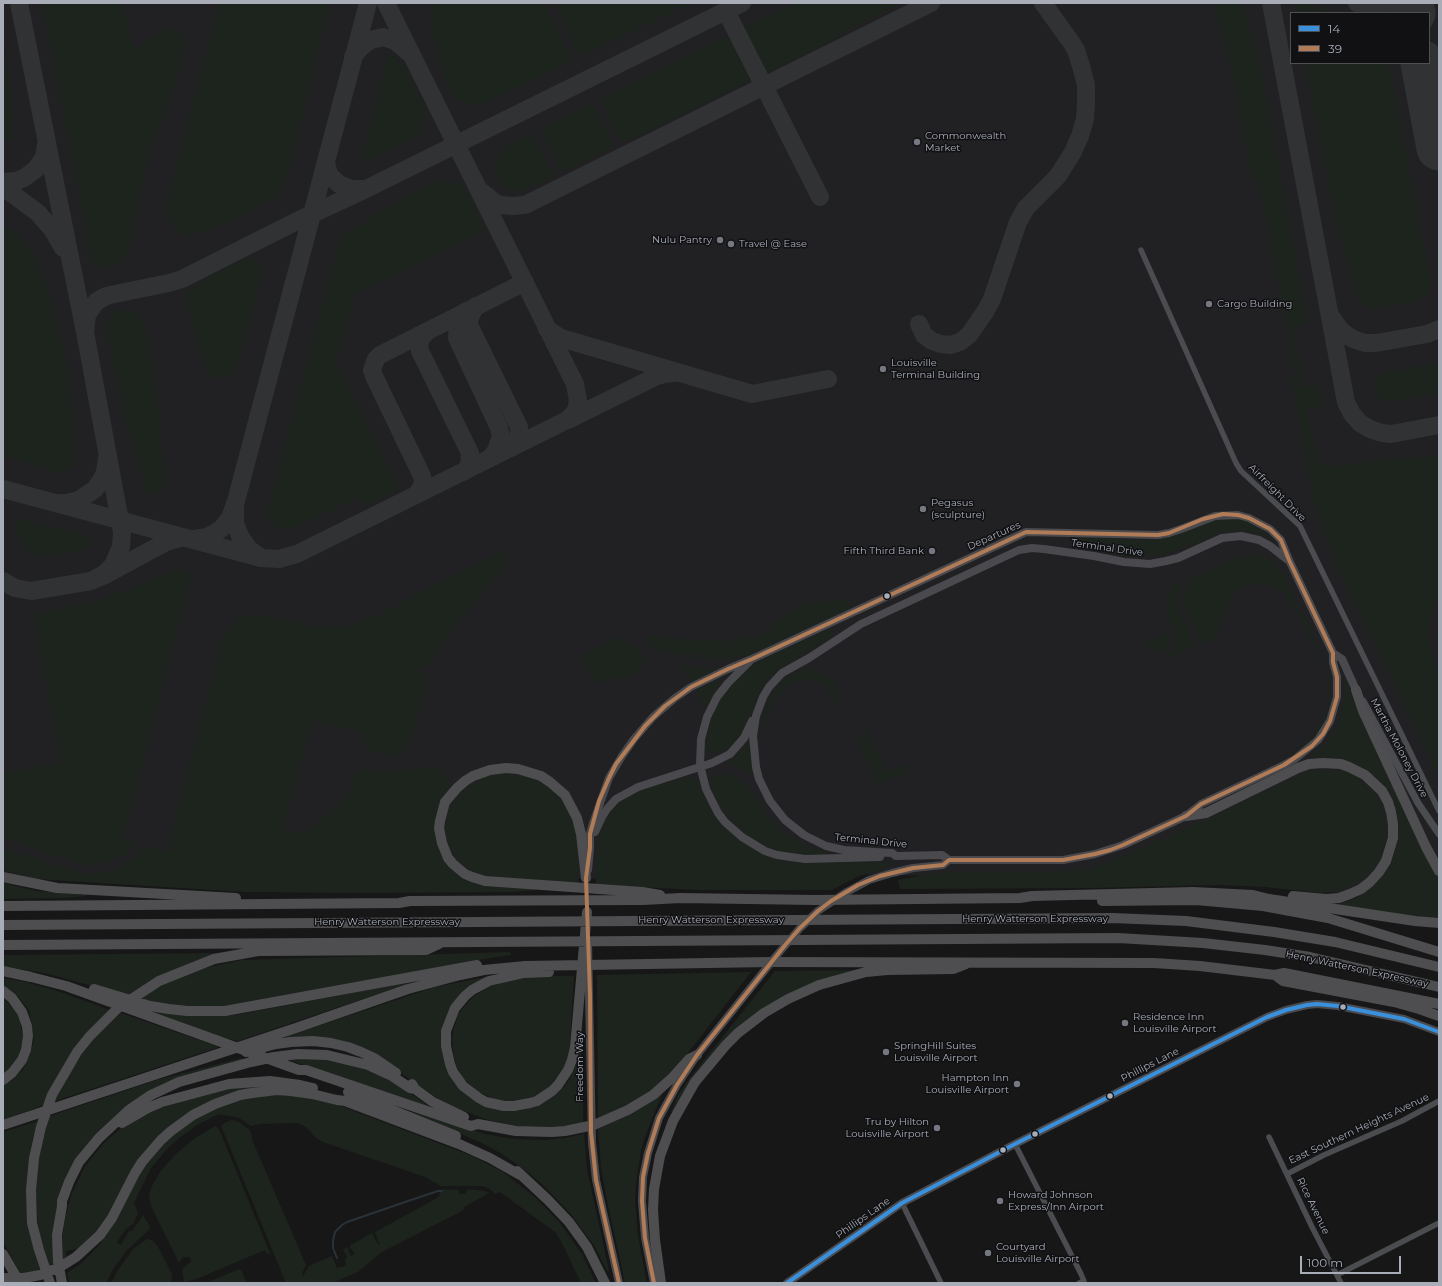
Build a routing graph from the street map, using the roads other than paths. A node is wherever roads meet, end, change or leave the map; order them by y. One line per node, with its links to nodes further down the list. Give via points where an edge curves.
1 (1141, 250): 7 (street, Airfreight Drive, via 1236,463 1241,471 1300,526)
2 (1289, 560): 3 (main road, Terminal Drive); 4 (main road, Departures, via 1281,540 1274,533 1260,522 1238,515 1214,516 1158,535 1026,532); 6 (main road, Terminal Drive, via 1262,542 1241,536 1222,538 1178,558 1150,564 1044,549 1019,550 860,624 782,673 769,687)
3 (1333, 653): 5 (main road, via 1342,660); 8 (main road, Terminal Drive, via 1337,697 1330,721 1318,740 1284,765 1201,804)
4 (752, 659): 10 (main road, Departures, via 690,688 645,726 609,778 590,834); 11 (main road, via 720,693 707,717 700,738 703,777 718,813 742,837 777,855 805,859)
5 (1356, 690): 9 (street, Martha Moloney Drive, via 1418,803); 13 (highway, via 1363,711)
6 (757, 710): 10 (main road, via 744,738 730,754 712,763 638,787 616,799 599,821); 11 (main road, Terminal Drive, via 753,736 756,767 764,791 785,820 804,835 826,846)
7 (1439, 811)
8 (1186, 816): 12 (main road, Terminal Drive, via 1123,845 1063,860); 16 (highway, via 1206,813 1298,768 1315,763 1349,767 1365,775 1382,792 1392,812 1393,838 1386,861 1370,882 1361,889 1339,898)
9 (1439, 834)
10 (590, 848): 15 (main road, Freedom Way)
11 (896, 856): 12 (main road, Terminal Drive, via 942,855)
12 (949, 860): 39 (main road, Terminal Drive, via 943,865 912,868 869,880 831,901 800,928)
13 (1439, 871)
14 (3, 877): 19 (highway, via 57,888 248,899 399,898)
15 (586, 878): 17 (highway, via 576,813 565,795 541,776 518,769 490,770 465,781 446,802 439,828 442,843 453,864 472,877 485,881 642,892); 21 (main road, Freedom Way)
16 (1253, 895): 18 (highway, via 1180,892); 22 (highway)
17 (680, 898): 18 (highway); 19 (highway)
18 (1020, 898): 26 (highway, via 1032,901 1196,900 1264,906 1328,918)
19 (410, 902): 20 (highway)
20 (3, 906)
21 (587, 912): 28 (highway, via 579,995 575,1047 568,1070 561,1081 537,1101 504,1106 486,1102 463,1086 453,1072 447,1055 446,1031 455,1008 465,996 489,981 512,975 569,970); 65 (main road, Freedom Way, via 592,1149 599,1195)
22 (1439, 923)
23 (3, 925): 30 (highway, Henry Watterson Expressway, via 1119,918 1186,921 1274,932 1342,944)
24 (443, 943): 25 (highway, Henry Watterson Expressway); 34 (highway, Henry Watterson Expressway, via 1118,938 1238,947 1310,957); 62 (highway, via 426,950 258,951 214,959 165,978 109,1016 77,1052 52,1095 34,1158 31,1190 32,1224)
25 (3, 946)
26 (1439, 952)
27 (968, 963): 28 (highway, via 770,962); 32 (highway, via 1154,963); 67 (highway, via 953,969 866,972 819,985 764,1013 726,1045 695,1082 673,1121 660,1156 653,1210)
28 (584, 965): 29 (highway)
29 (557, 966): 33 (highway, via 500,962 480,964 225,1011 169,1009 90,988); 40 (highway, via 496,969 441,979)
30 (1439, 967)
31 (3, 971): 33 (highway)
32 (1275, 975): 36 (highway, via 1284,973); 37 (highway, via 1283,981 1394,1002)
33 (66, 986): 41 (highway)
34 (1439, 987)
35 (3, 991): 42 (highway, via 22,1012 28,1036 22,1060)
36 (1439, 1004)
37 (1439, 1016)
38 (1439, 1032): 49 (main road, Phillips Lane, via 1404,1019 1338,1006 1317,1004 1286,1010 1267,1016)
39 (697, 1055): 46 (highway, via 653,1095 628,1110 594,1125 540,1133); 66 (main road, Terminal Drive, via 659,1118 646,1165 642,1201 643,1227)
40 (196, 1060): 43 (highway, via 221,1058 291,1042 331,1043 374,1058 408,1081); 47 (highway)
41 (299, 1070): 46 (highway, via 306,1070 471,1126); 51 (highway, via 485,1148 513,1166)
42 (3, 1080)
43 (415, 1089): 46 (highway, via 434,1102); 53 (highway, via 368,1065 327,1054 274,1057 179,1082 152,1094 129,1110 99,1138 79,1162 65,1191)
44 (345, 1101): 51 (highway, via 459,1144); 53 (highway, via 341,1097 300,1085 270,1081 229,1084 155,1105 127,1120 102,1140 76,1175); 58 (highway, via 302,1092 263,1091 226,1099 193,1115 171,1131 150,1153 135,1173 108,1225 76,1258 40,1275)
45 (1439, 1102): 50 (street, East Southern Heights Avenue)
46 (478, 1124)
47 (3, 1125)
48 (1269, 1137): 50 (street, Rice Avenue)
49 (1015, 1144): 52 (main road, Phillips Lane); 59 (street)
50 (1287, 1174): 57 (street, Rice Avenue)
51 (520, 1175): 64 (highway, via 569,1222 593,1258)
52 (902, 1203): 68 (main road, Phillips Lane); 69 (street)
53 (62, 1206): 63 (highway, via 58,1223 57,1249)
54 (1439, 1223): 57 (street)
55 (3, 1254): 61 (highway)
56 (3, 1269): 60 (highway)
57 (1336, 1275): 70 (street, Rice Avenue)
58 (3, 1278)
59 (1082, 1282)
60 (11, 1283)
61 (20, 1283)
62 (50, 1283)
63 (62, 1283)
64 (605, 1283)
65 (619, 1283)
66 (654, 1283)
67 (661, 1283)
68 (787, 1283)
69 (941, 1283)
70 (1342, 1283)

